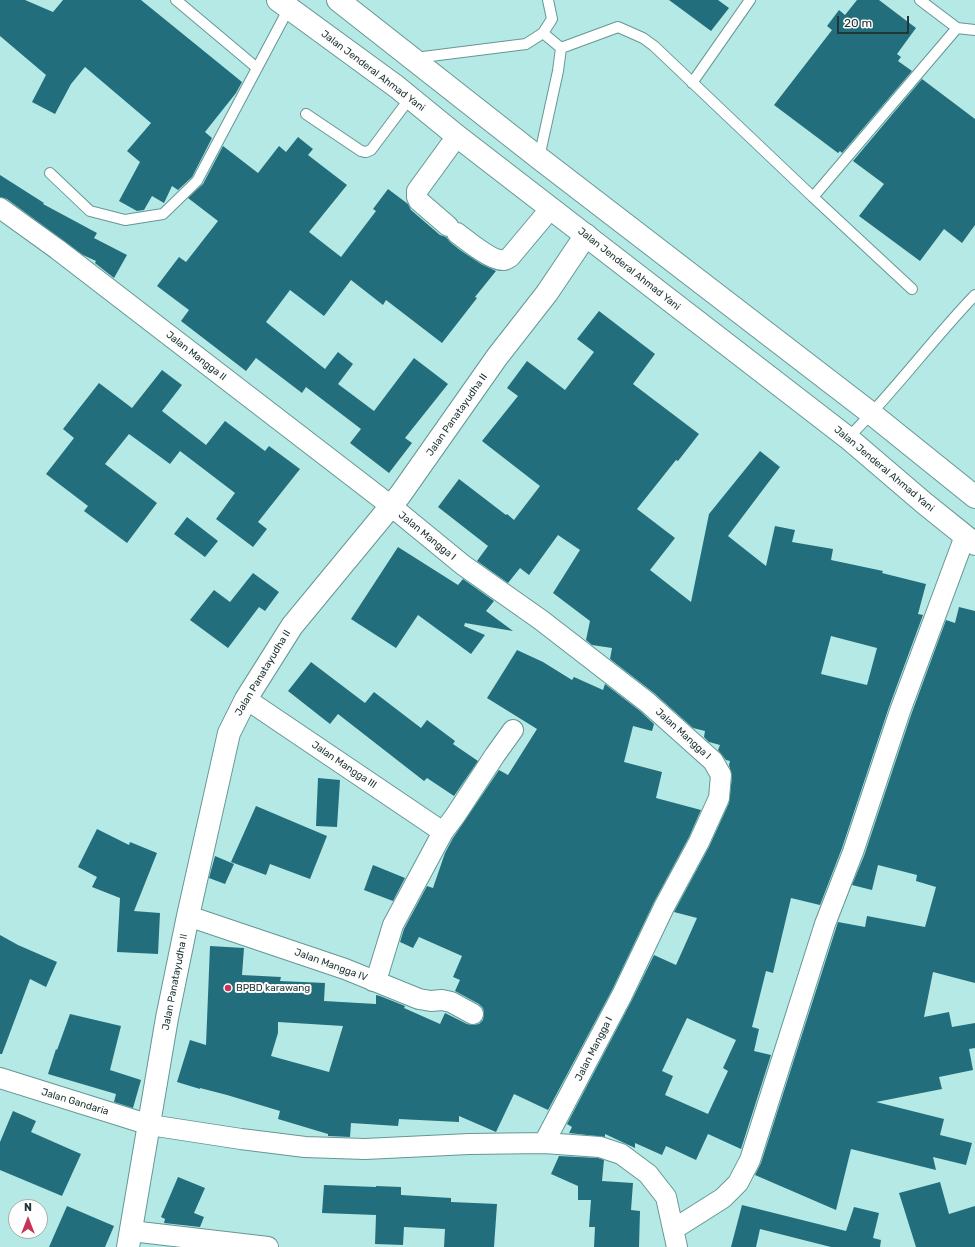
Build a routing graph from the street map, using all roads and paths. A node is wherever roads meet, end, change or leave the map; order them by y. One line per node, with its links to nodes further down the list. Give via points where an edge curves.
1 (176, 0): 12 (lane)
2 (338, 0): 11 (main road)
3 (548, 0): 9 (lane, via 552,19)
4 (750, 0): 13 (lane)
5 (920, 0): 7 (lane)
6 (283, 4): 12 (lane); 14 (main road, Jalan Jenderal Ahmad Yani)
7 (957, 28): 8 (lane); 20 (lane)
8 (975, 30)
9 (543, 33): 10 (lane); 11 (lane, via 526,44)
10 (561, 48): 13 (lane, via 618,27 654,46); 17 (lane)
11 (411, 58): 14 (main road); 17 (main road)
12 (258, 68): 18 (lane, via 197,181 163,214 125,220 90,211)
13 (692, 82): 20 (lane)
14 (403, 92): 15 (lane, via 371,150 366,152); 16 (main road, Jalan Jenderal Ahmad Yani)
15 (306, 114)
16 (458, 136): 19 (main road, Jalan Jenderal Ahmad Yani); 22 (street, via 417,191 416,197 452,229 477,248 497,259 506,260)
17 (539, 158): 19 (main road); 26 (main road)
18 (50, 173)
19 (523, 187): 22 (main road, Jalan Jenderal Ahmad Yani)
20 (812, 197): 24 (lane)
21 (0, 208): 29 (street, Jalan Mangga II)
22 (550, 208): 23 (main road, Jalan Jenderal Ahmad Yani)
23 (586, 235): 27 (main road, Jalan Jenderal Ahmad Yani); 29 (main road, Jalan Panatayudha II, via 547,293 497,357)
24 (912, 289)
25 (975, 295): 26 (lane)
26 (872, 414): 27 (lane); 28 (main road)
27 (848, 438): 30 (main road, Jalan Jenderal Ahmad Yani)
28 (975, 497)
29 (391, 506): 31 (main road, Jalan Panatayudha II, via 292,626); 39 (street, Jalan Mangga I, via 463,565 541,620 647,702 713,761 721,775 719,798 699,842 664,907 619,1002)
30 (970, 540): 40 (street, via 900,711 853,852 825,924 750,1160 738,1182 723,1198)
31 (246, 699): 33 (street, Jalan Mangga III); 34 (main road, Jalan Panatayudha II, via 229,734)
32 (513, 730): 33 (street)
33 (443, 832): 35 (street, via 393,925 379,971)
34 (188, 916): 35 (street, Jalan Mangga IV, via 345,969); 38 (main road, Jalan Panatayudha II, via 167,1018)
35 (373, 981): 36 (street, Jalan Mangga IV, via 419,998 451,1002)
36 (473, 1014)
37 (0, 1078): 38 (street, Jalan Gandaria)
38 (150, 1125): 39 (street, Jalan Gandaria, via 305,1147 365,1149); 41 (main road, Jalan Panatayudha II)
39 (544, 1143): 40 (street, Jalan Gandaria, via 600,1147 621,1154 648,1174 666,1197)
40 (675, 1238)
41 (130, 1239): 42 (street)
42 (268, 1247)

